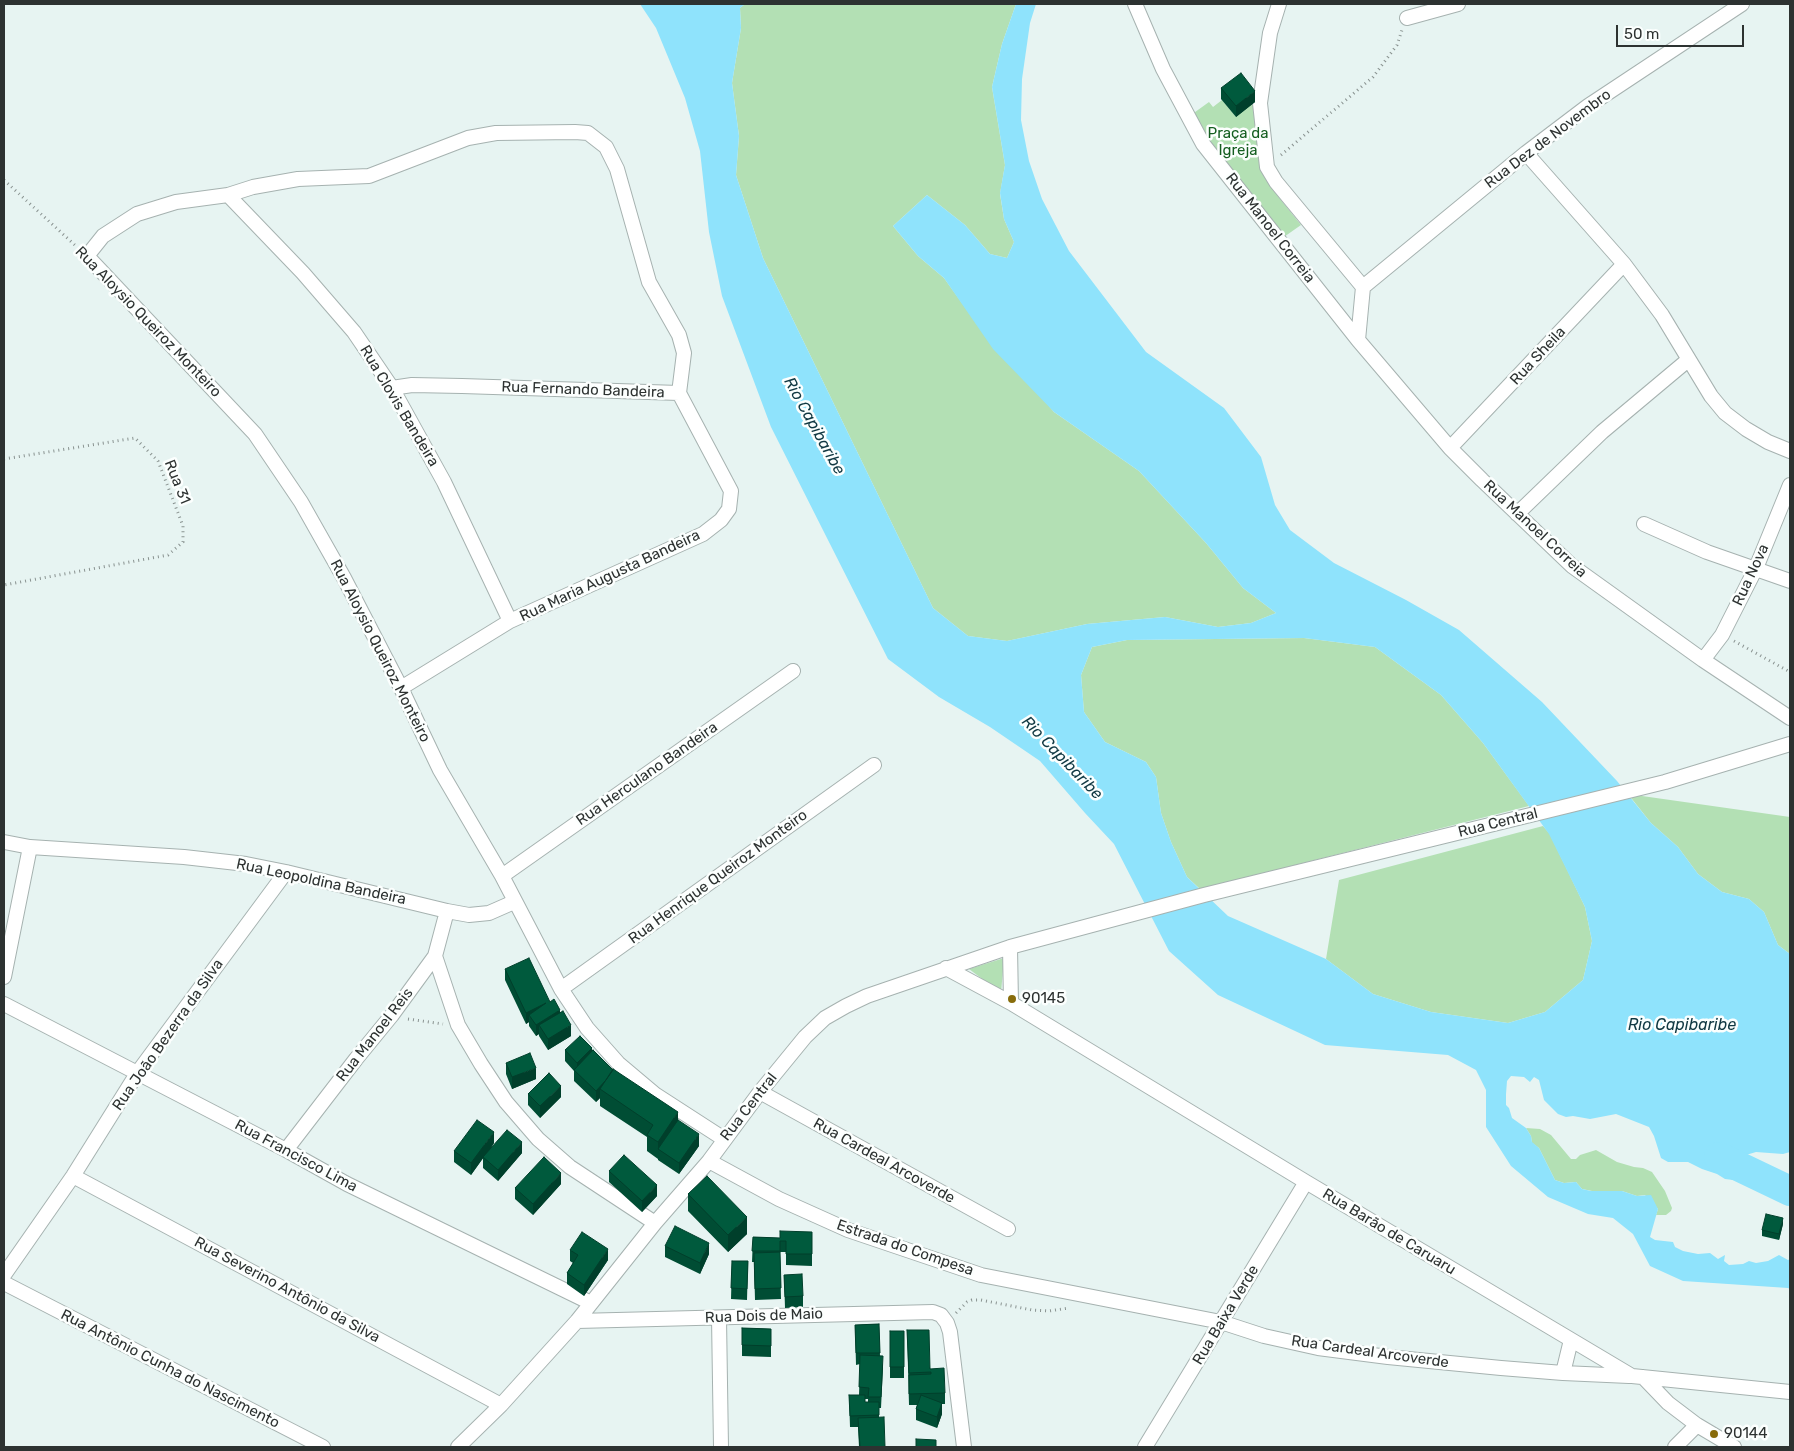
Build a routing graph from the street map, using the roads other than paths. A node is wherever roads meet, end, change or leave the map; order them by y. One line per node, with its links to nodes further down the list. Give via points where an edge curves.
1 (1135, 4): 10 (street, Rua Manoel Correia, via 1163,69 1203,144)
2 (1279, 4): 9 (street, via 1270,33 1260,103 1267,166 1276,182)
3 (1458, 4): 5 (street)
4 (1742, 4): 6 (street, Rua Dez de Novembro, via 1588,106)
5 (1407, 18)
6 (1526, 153): 8 (street); 9 (street, Rua Dez de Novembro)
7 (228, 195): 12 (street, Rua Clovis Bandeira, via 354,332); 13 (street, Rua Fernando Bandeira, via 298,179 369,176 468,138 496,133 588,133 606,147 617,169 649,282 679,335 684,353); 24 (street, Rua Aloysio Queiroz Monteiro, via 176,202 137,214 103,236 87,256 255,434 301,502)
8 (1624, 264): 11 (street, via 1662,315); 14 (street, Rua Sheila)
9 (1363, 287): 10 (street)
10 (1358, 340): 14 (street, Rua Manoel Correia)
11 (1688, 360): 15 (street, via 1725,413 1768,442); 17 (street, via 1602,432)
12 (392, 388): 13 (street, Rua Fernando Bandeira, via 412,385); 21 (street, Rua Clovis Bandeira, via 444,482)
13 (679, 393): 21 (street, Rua Maria Augusta Bandeira, via 731,491 729,508 721,520 703,534)
14 (1450, 448): 17 (street, Rua Manoel Correia)
15 (1790, 451)
16 (1790, 485): 19 (street, Rua Nova)
17 (1517, 514): 22 (street, Rua Manoel Correia, via 1572,566)
18 (1644, 524): 19 (street, via 1707,552)
19 (1756, 568): 20 (street); 22 (street, Rua Nova, via 1722,635)
20 (1790, 581)
21 (510, 622): 24 (street, Rua Maria Augusta Bandeira)
22 (1703, 660): 25 (street, Rua Manoel Correia)
23 (793, 671): 31 (street, Rua Herculano Bandeira)
24 (401, 688): 31 (street, Rua Aloysio Queiroz Monteiro, via 440,770)
25 (1790, 718)
26 (1790, 744): 34 (street, Rua Central, via 1665,782 1204,895)
27 (874, 765): 38 (street, Rua Henrique Queiroz Monteiro)
28 (4, 842): 29 (street, Rua Leopoldina Bandeira)
29 (30, 847): 30 (street, Rua Leopoldina Bandeira, via 184,857); 37 (street)
30 (286, 872): 33 (street, Rua Leopoldina Bandeira); 41 (street, Rua João Bezerra da Silva)
31 (502, 876): 32 (street, Rua Aloysio Queiroz Monteiro)
32 (514, 902): 33 (street, Rua Leopoldina Bandeira, via 489,913 469,915); 38 (street, Rua Aloysio Queiroz Monteiro)
33 (447, 911): 35 (street, Rua Manoel Reis)
34 (1010, 948): 36 (street, Rua Central); 39 (street)
35 (435, 956): 44 (street, Rua Manoel Reis); 48 (street, via 458,1025 506,1102 538,1139 570,1167)
36 (946, 968): 39 (street, Rua Barão de Caruaru); 42 (street, Rua Central, via 867,996 825,1018)
37 (4, 977)
38 (561, 989): 43 (street, Rua Aloysio Queiroz Monteiro, via 587,1028 618,1063 656,1095)
39 (1010, 1003): 47 (street, Rua Barão de Caruaru)
40 (4, 1004): 41 (street, Rua Francisco Lima)
41 (138, 1072): 44 (street, Rua Francisco Lima); 46 (street, Rua João Bezerra da Silva)
42 (760, 1092): 43 (street, Rua Central); 49 (street, Rua Cardeal Arcoverde)
43 (724, 1139): 45 (street, Rua Central)
44 (286, 1150): 53 (street, Rua Francisco Lima, via 347,1184)
45 (709, 1160): 48 (street, Rua Central); 52 (street, Estrada do Compesa, via 779,1199 848,1230 981,1275)
46 (73, 1176): 50 (street, Rua João Bezerra da Silva); 61 (street, Rua Severino Antônio da Silva)
47 (1306, 1182): 56 (street, Rua Baixa Verde); 57 (street, Rua Barão de Caruaru)
48 (655, 1223): 53 (street, Rua Central)
49 (1008, 1229)
50 (4, 1275)
51 (4, 1283): 63 (street, Rua Antônio Cunha do Nascimento)
52 (1113, 1300): 56 (street, Rua Cardeal Arcoverde)
53 (591, 1303): 55 (street, Rua Central)
54 (720, 1318): 55 (street, Rua Dois de Maio); 65 (street); 66 (street, Rua Dois de Maio, via 919,1311 941,1315 948,1323 952,1345)
55 (577, 1321): 61 (street, Rua Central)
56 (1221, 1322): 58 (street, Rua Cardeal Arcoverde, via 1318,1348); 67 (street, Rua Baixa Verde)
57 (1571, 1340): 58 (street); 59 (street, Rua Barão de Caruaru)
58 (1563, 1373): 59 (street, Rua Cardeal Arcoverde)
59 (1637, 1377): 60 (street, Rua Barão de Caruaru); 62 (street)
60 (1790, 1392)
61 (501, 1405): 64 (street, Rua Central)
62 (1697, 1425): 68 (street); 69 (street)
63 (323, 1447)
64 (458, 1447)
65 (721, 1447)
66 (964, 1447)
67 (1146, 1447)
68 (1675, 1447)
69 (1734, 1447)

